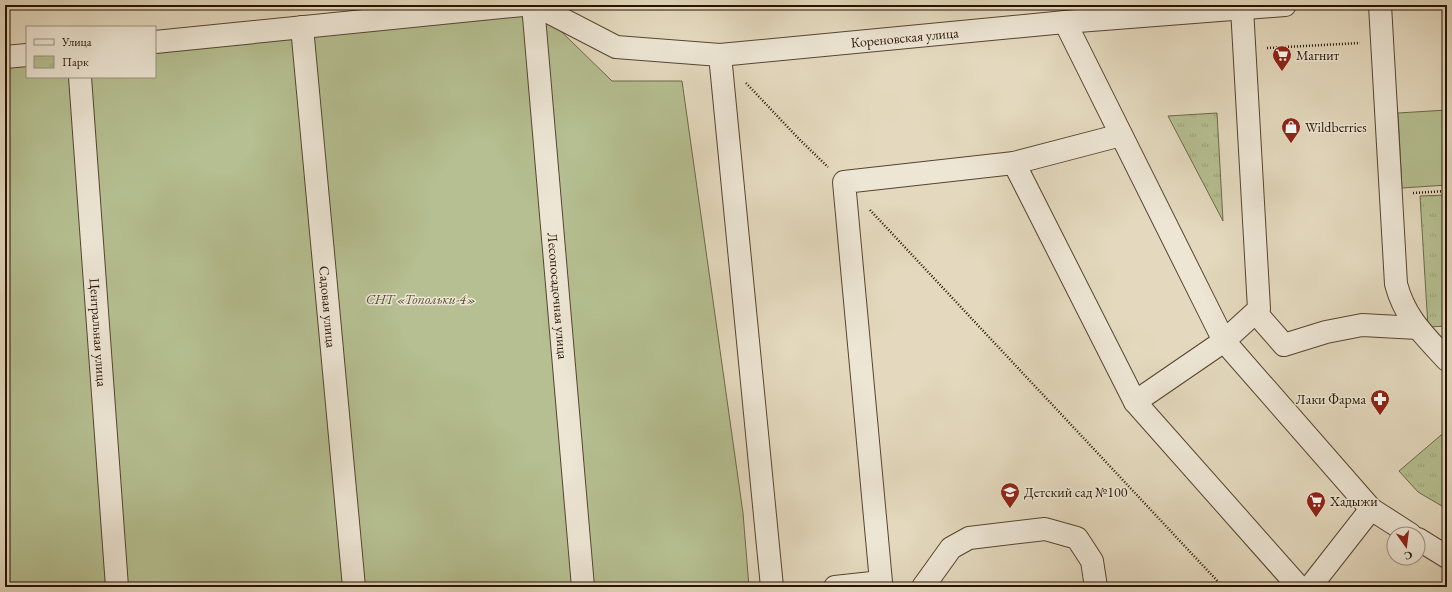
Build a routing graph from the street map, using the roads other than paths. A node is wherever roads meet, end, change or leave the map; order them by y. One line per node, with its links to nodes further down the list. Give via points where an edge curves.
1 (523, 5): 7 (street)
2 (534, 5): 9 (street, Кореновская улица, via 616,48); 26 (street, Лесопосадочная улица)
3 (1285, 5): 5 (street, Кореновская улица)
4 (1380, 5): 16 (street, via 1396,284 1404,307)
5 (1242, 8): 6 (street, Кореновская улица); 15 (street, via 1260,305)
6 (1065, 22): 9 (street, Кореновская улица); 13 (street)
7 (302, 27): 8 (street); 25 (street, Садовая улица)
8 (156, 42)
9 (720, 54): 27 (street)
10 (26, 55): 11 (street)
11 (5, 57)
12 (80, 78): 24 (street, Центральная улица)
13 (1121, 135): 14 (street); 17 (street)
14 (1014, 163): 19 (street); 28 (street, via 844,182 881,582)
15 (1256, 313): 16 (street, via 1284,345 1326,332 1362,325); 17 (street)
16 (1418, 328): 18 (street)
17 (1224, 341): 19 (street); 20 (street)
18 (1447, 360)
19 (1136, 402): 31 (street)
20 (1371, 509): 21 (street); 32 (street)
21 (1398, 526)
22 (1426, 544): 23 (street)
23 (1447, 557)
24 (117, 587)
25 (354, 587)
26 (583, 587)
27 (772, 587)
28 (835, 587)
29 (923, 587): 30 (street, via 951,548 970,538 1045,530 1077,538 1092,561)
30 (1096, 587)
31 (1299, 587)
32 (1310, 587)

